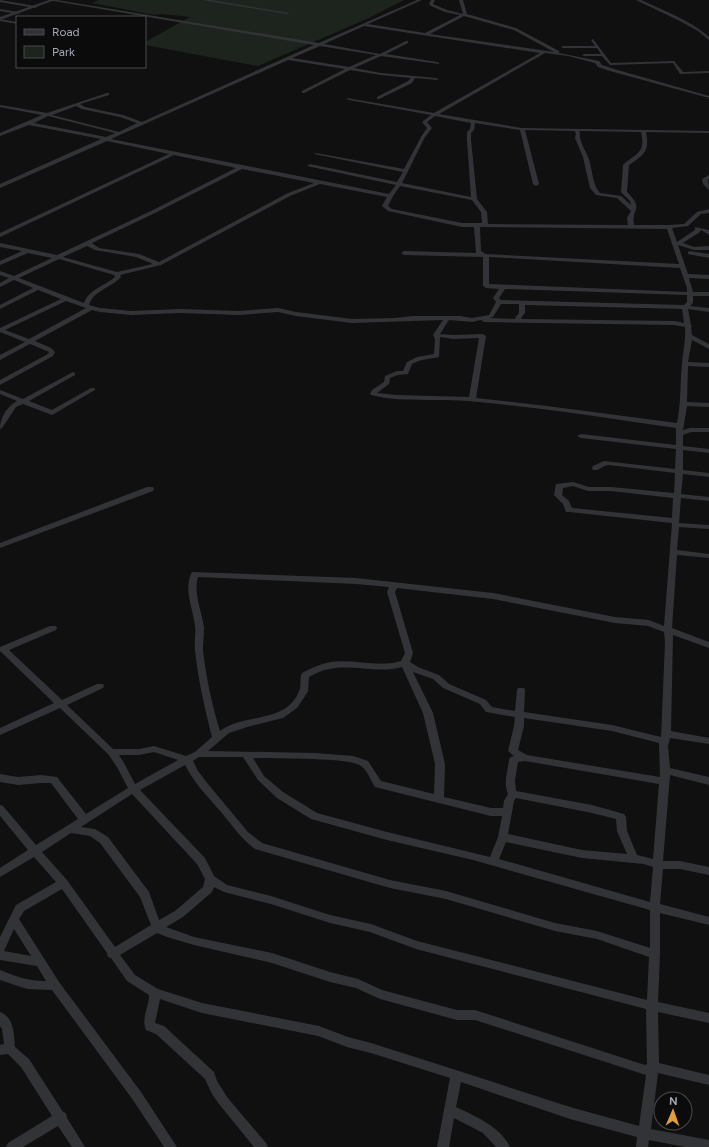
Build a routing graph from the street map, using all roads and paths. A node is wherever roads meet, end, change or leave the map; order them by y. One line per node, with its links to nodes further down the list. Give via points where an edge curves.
1 (52, 0): 8 (street); 20 (street)
2 (204, 0): 11 (street)
3 (420, 0): 15 (street)
4 (433, 0): 12 (street, via 432,5)
5 (461, 0): 12 (street)
6 (638, 0): 17 (street, via 681,20)
7 (0, 1): 8 (street)
8 (35, 7): 10 (street)
9 (0, 10): 10 (street)
10 (18, 13): 13 (street)
11 (287, 13)
12 (464, 15): 16 (street); 25 (street, via 515,29 553,51)
13 (0, 20): 14 (street)
14 (16, 23)
15 (365, 25): 16 (street); 20 (street)
16 (426, 34): 23 (street)
17 (709, 39)
18 (592, 40): 22 (street)
19 (407, 42): 24 (street)
20 (319, 45): 24 (street); 27 (street)
21 (563, 47): 22 (street)
22 (597, 47): 26 (street)
23 (544, 52): 25 (street); 40 (street)
24 (381, 55): 28 (street); 29 (street)
25 (568, 55): 26 (street); 35 (street)
26 (603, 55): 30 (street, via 610,64 674,62 682,73)
27 (288, 59): 29 (street); 44 (street)
28 (437, 63)
29 (349, 69): 31 (street); 33 (street)
30 (709, 72)
31 (414, 77): 32 (street); 36 (street, via 410,82)
32 (436, 79)
33 (304, 92)
34 (107, 94): 38 (street)
35 (709, 97)
36 (379, 98)
37 (350, 99): 40 (street)
38 (76, 104): 41 (street); 44 (street)
39 (0, 106): 41 (street)
40 (434, 114): 42 (street); 56 (street, via 424,122 430,128)
41 (48, 115): 43 (street); 49 (street)
42 (473, 122): 45 (street); 64 (street, via 472,130 469,132)
43 (29, 123): 50 (street); 51 (street)
44 (141, 123): 49 (street)
45 (522, 129): 46 (street); 60 (street)
46 (576, 130): 47 (street); 65 (street, via 580,147 586,157 593,188 598,194 619,198)
47 (643, 132): 48 (street); 65 (street, via 646,142 642,154 626,166 624,192 633,200)
48 (709, 132)
49 (119, 133): 51 (street)
50 (0, 135)
51 (104, 139): 52 (street); 61 (street)
52 (174, 153): 55 (street); 73 (street)
53 (316, 154): 56 (street)
54 (310, 166): 59 (street)
55 (241, 167): 58 (street); 74 (street)
56 (405, 171): 59 (street)
57 (709, 177): 62 (street, via 705,179)
58 (320, 182): 63 (street); 85 (street, via 288,195)
59 (399, 184): 63 (street); 64 (street)
60 (536, 184)
61 (0, 186)
62 (709, 188)
63 (390, 196): 68 (street, via 386,206 390,210 454,224)
64 (474, 199): 68 (street, via 484,212 485,224)
65 (634, 211): 69 (street, via 630,218)
66 (709, 211): 67 (street, via 699,213)
67 (686, 225): 70 (street); 71 (street)
68 (477, 226): 69 (street); 81 (street, via 478,252)
69 (631, 227): 70 (street)
70 (669, 227): 75 (street)
71 (697, 228): 72 (street); 75 (street, via 698,231)
72 (708, 231)
73 (0, 235)
74 (87, 243): 83 (street); 85 (street, via 97,250 137,255)
75 (676, 243): 77 (street, via 688,248); 79 (street)
76 (0, 245): 78 (street)
77 (709, 248)
78 (27, 251): 83 (street); 84 (street)
79 (677, 252): 82 (street); 86 (street)
80 (404, 253): 81 (street)
81 (486, 256): 86 (street); 93 (street, via 486,286)
82 (709, 256)
83 (57, 258): 88 (street); 91 (street)
84 (0, 263)
85 (158, 264): 88 (street)
86 (681, 266): 89 (street)
87 (0, 273): 91 (street)
88 (117, 274): 101 (street, via 115,280 99,289 87,301)
89 (685, 276): 90 (street); 95 (street)
90 (709, 277)
91 (13, 279): 92 (street); 94 (street)
92 (0, 285)
93 (503, 287): 95 (street); 98 (street, via 496,298)
94 (37, 288): 97 (street); 100 (street)
95 (690, 294): 96 (street); 102 (street, via 690,303)
96 (709, 294)
97 (65, 299): 101 (street); 108 (street)
98 (499, 302): 99 (street); 105 (street, via 491,316)
99 (522, 304): 102 (street); 106 (street, via 522,313 518,318)
100 (0, 307)
101 (88, 307): 104 (street, via 130,313 239,313 278,310 352,321); 111 (street)
102 (685, 307): 103 (street); 107 (street)
103 (709, 310)
104 (447, 318): 105 (street); 109 (street)
105 (472, 320): 106 (street)
106 (520, 321): 107 (street, via 674,323)
107 (689, 326): 110 (street)
108 (0, 330): 111 (street)
109 (436, 335): 120 (street, via 483,336); 120 (street, via 437,356 414,360 409,363 406,373 386,377 387,382 373,394 387,397)
110 (689, 336): 112 (street); 114 (street)
111 (30, 341): 113 (street); 117 (street, via 49,349 51,355)
112 (709, 347)
113 (0, 358)
114 (685, 364): 115 (street); 122 (street)
115 (709, 365)
116 (73, 374): 121 (street)
117 (0, 383)
118 (93, 389): 121 (street, via 52,413)
119 (0, 392): 121 (street)
120 (472, 399): 125 (street, via 604,415)
121 (24, 401): 124 (street, via 13,406)
122 (684, 404): 123 (street); 125 (street)
123 (709, 405)
124 (0, 427)
125 (680, 430): 126 (street); 128 (street)
126 (709, 430)
127 (581, 436): 128 (street)
128 (680, 448): 129 (street); 131 (street)
129 (709, 451)
130 (596, 468): 131 (street, via 609,462)
131 (679, 472): 132 (street); 134 (street)
132 (709, 475)
133 (150, 489): 138 (street)
134 (678, 497): 135 (street); 136 (street); 136 (street, via 588,488 573,484 559,486 558,495 569,510)
135 (709, 499)
136 (676, 523): 137 (street); 139 (street)
137 (709, 527)
138 (0, 546)
139 (674, 552): 140 (street); 143 (street)
140 (709, 556)
141 (394, 585): 143 (street, via 493,596 615,620 649,623); 146 (street, via 391,592 409,653); 153 (street, via 195,574 192,581 195,612 200,626 199,648 208,705)
142 (53, 628): 145 (street)
143 (668, 630): 144 (street); 152 (street)
144 (709, 645)
145 (1, 650): 149 (street)
146 (405, 663): 150 (street, via 436,677 446,686 483,702 489,710); 153 (street, via 395,667 335,664 315,668 305,674 304,692 294,706 280,716 245,724 226,731); 166 (street, via 428,713 440,764)
147 (100, 686): 149 (street)
148 (521, 690): 150 (street)
149 (60, 704): 151 (street); 155 (street)
150 (520, 715): 152 (street); 158 (street, via 513,751)
151 (0, 732)
152 (664, 737): 154 (street); 160 (street)
153 (217, 738): 156 (street)
154 (709, 741)
155 (111, 752): 159 (street, via 154,749); 164 (street)
156 (198, 754): 157 (street); 159 (street)
157 (246, 754): 166 (street, via 298,754 362,762 378,784); 174 (street, via 261,778 280,795 314,816)
158 (525, 758): 162 (street); 165 (street, via 514,759 509,784)
159 (188, 760): 164 (street); 186 (street, via 213,797 252,842 259,846 390,884 446,895 555,927 597,935)
160 (667, 771): 162 (street); 163 (street)
161 (0, 778): 169 (street, via 18,781 54,780)
162 (664, 781): 175 (street)
163 (709, 781)
164 (133, 789): 169 (street); 178 (street, via 201,861)
165 (513, 794): 168 (street, via 509,800); 173 (street, via 592,809 621,818 622,831)
166 (439, 799): 168 (street, via 491,812)
167 (0, 809): 172 (street)
168 (508, 812): 171 (street)
169 (84, 819): 170 (street)
170 (69, 829): 172 (street); 183 (street, via 92,832 104,840 145,895)
171 (503, 836): 173 (street, via 582,854); 174 (street)
172 (35, 851): 177 (street); 179 (street)
173 (634, 859): 175 (street)
174 (493, 861): 180 (street)
175 (659, 865): 176 (street); 180 (street)
176 (709, 871)
177 (0, 873)
178 (210, 879): 183 (street, via 208,889 180,914); 192 (street, via 224,888 330,919 371,928 416,945)
179 (63, 883): 181 (street, via 20,908); 185 (street)
180 (655, 908): 182 (street); 186 (street)
181 (14, 920): 184 (street); 188 (street)
182 (709, 921)
183 (157, 928): 185 (street); 196 (street, via 194,941 272,958 358,984 380,994 457,1015 475,1015 645,1070)
184 (0, 949)
185 (112, 954): 191 (street, via 131,978)
186 (655, 954): 192 (street)
187 (0, 955): 188 (street)
188 (40, 962): 190 (street)
189 (0, 975): 190 (street, via 31,986)
190 (55, 985): 205 (street, via 137,1096)
191 (155, 993): 197 (street, via 202,1008 318,1031); 206 (street, via 154,1006 149,1018 150,1026 160,1030 210,1076 210,1082 220,1096)
192 (652, 1006): 194 (street); 196 (street)
193 (0, 1017): 195 (street, via 8,1028)
194 (709, 1018)
195 (5, 1049): 200 (street, via 25,1063)
196 (653, 1068): 198 (street); 201 (street)
197 (456, 1075): 199 (street); 201 (street, via 570,1113)
198 (709, 1080)
199 (449, 1110): 207 (street); 208 (street, via 487,1129)
200 (62, 1118): 203 (street); 204 (street)
201 (644, 1133): 202 (street); 209 (street)
202 (709, 1146)
203 (12, 1147)
204 (80, 1147)
205 (171, 1147)
206 (262, 1147)
207 (443, 1147)
208 (504, 1147)
209 (642, 1147)

